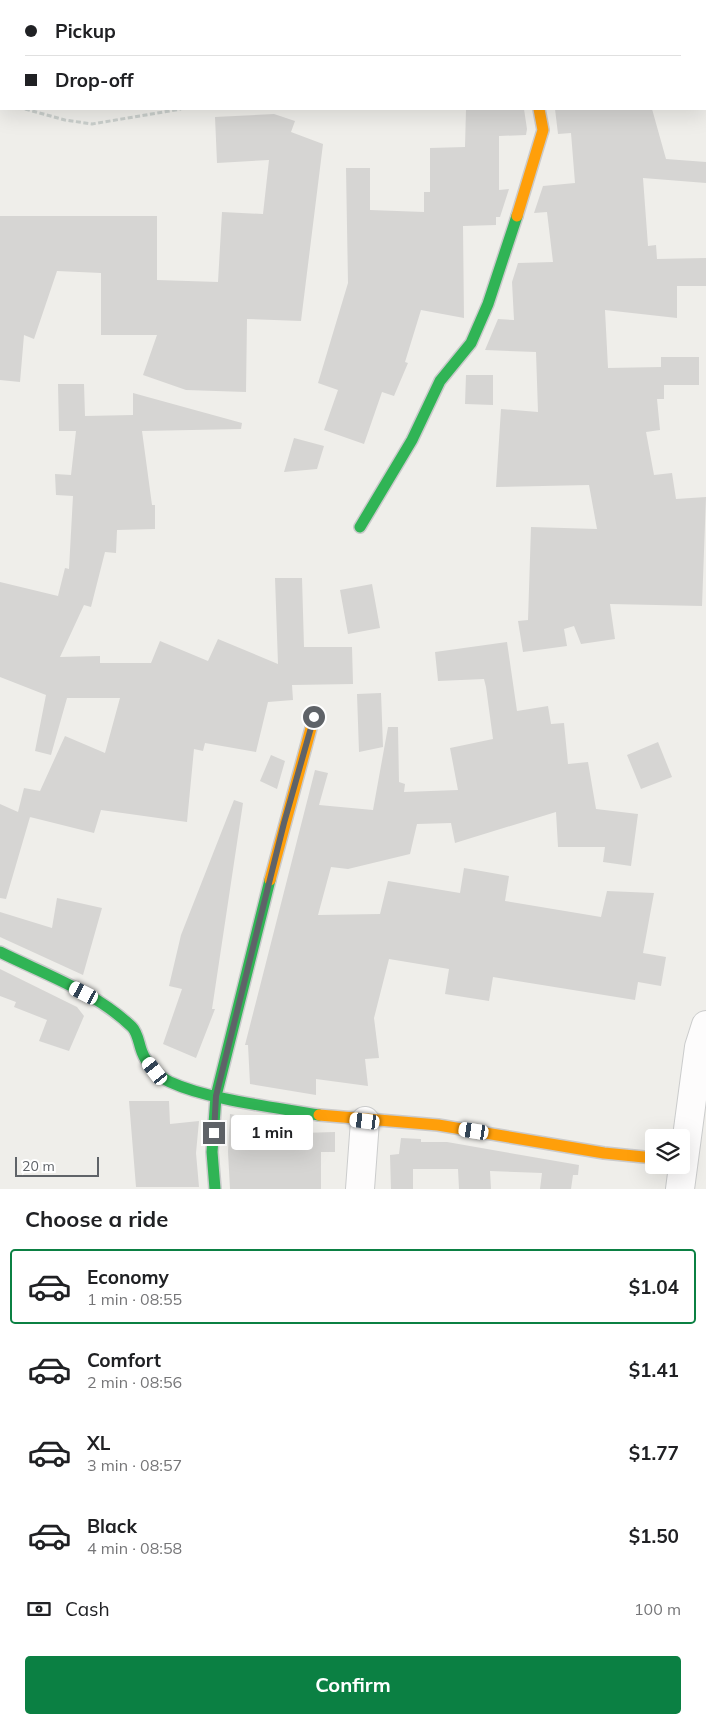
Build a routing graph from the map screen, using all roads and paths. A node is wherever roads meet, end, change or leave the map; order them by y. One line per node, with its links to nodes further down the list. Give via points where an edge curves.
1 (29, 110): 2 (path, via 92,124)
2 (175, 110)
3 (539, 110): 4 (street, via 543,130 532,170 514,230 471,343 440,381 412,440)
4 (360, 526)
5 (314, 717): 8 (street, via 284,823)
6 (0, 952): 8 (street, via 84,993 114,1013 134,1029 143,1055 169,1082)
7 (706, 1025): 10 (street, via 699,1047)
8 (216, 1096): 9 (street); 13 (street, via 212,1152)
9 (365, 1121): 11 (street, via 438,1125); 14 (street)
10 (687, 1129)
11 (645, 1157)
12 (681, 1174): 15 (street)
13 (215, 1189)
14 (360, 1189)
15 (680, 1189)

